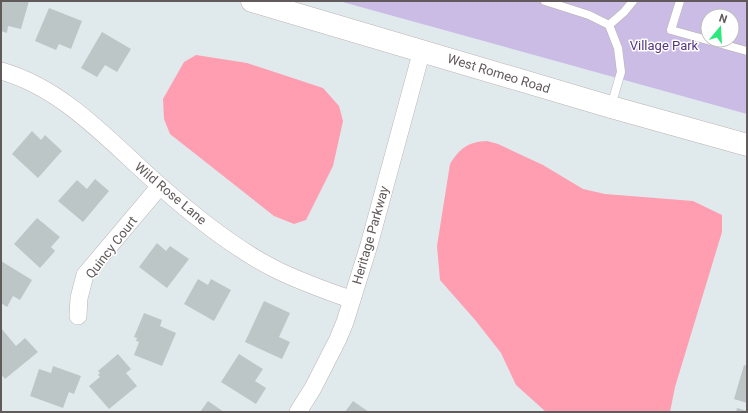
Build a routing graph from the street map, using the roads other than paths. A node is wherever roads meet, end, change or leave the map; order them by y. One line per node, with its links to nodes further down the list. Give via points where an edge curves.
1 (252, 1): 6 (main road, West Romeo Road, via 300,11)
2 (545, 1): 5 (lane, via 589,15)
3 (633, 1): 5 (lane)
4 (680, 1): 7 (lane, via 671,30)
5 (609, 26): 9 (lane, via 618,48 621,72)
6 (422, 50): 9 (main road, West Romeo Road); 12 (street, Heritage Parkway)
7 (747, 51)
8 (1, 71): 11 (street, Wild Rose Lane, via 36,86 88,120)
9 (611, 107): 10 (main road, West Romeo Road)
10 (747, 145)
11 (160, 186): 12 (street, Wild Rose Lane, via 221,234 271,267); 13 (street, Quincy Court, via 85,275)
12 (352, 300): 14 (street, Heritage Parkway, via 338,339)
13 (78, 316)
14 (298, 412)

